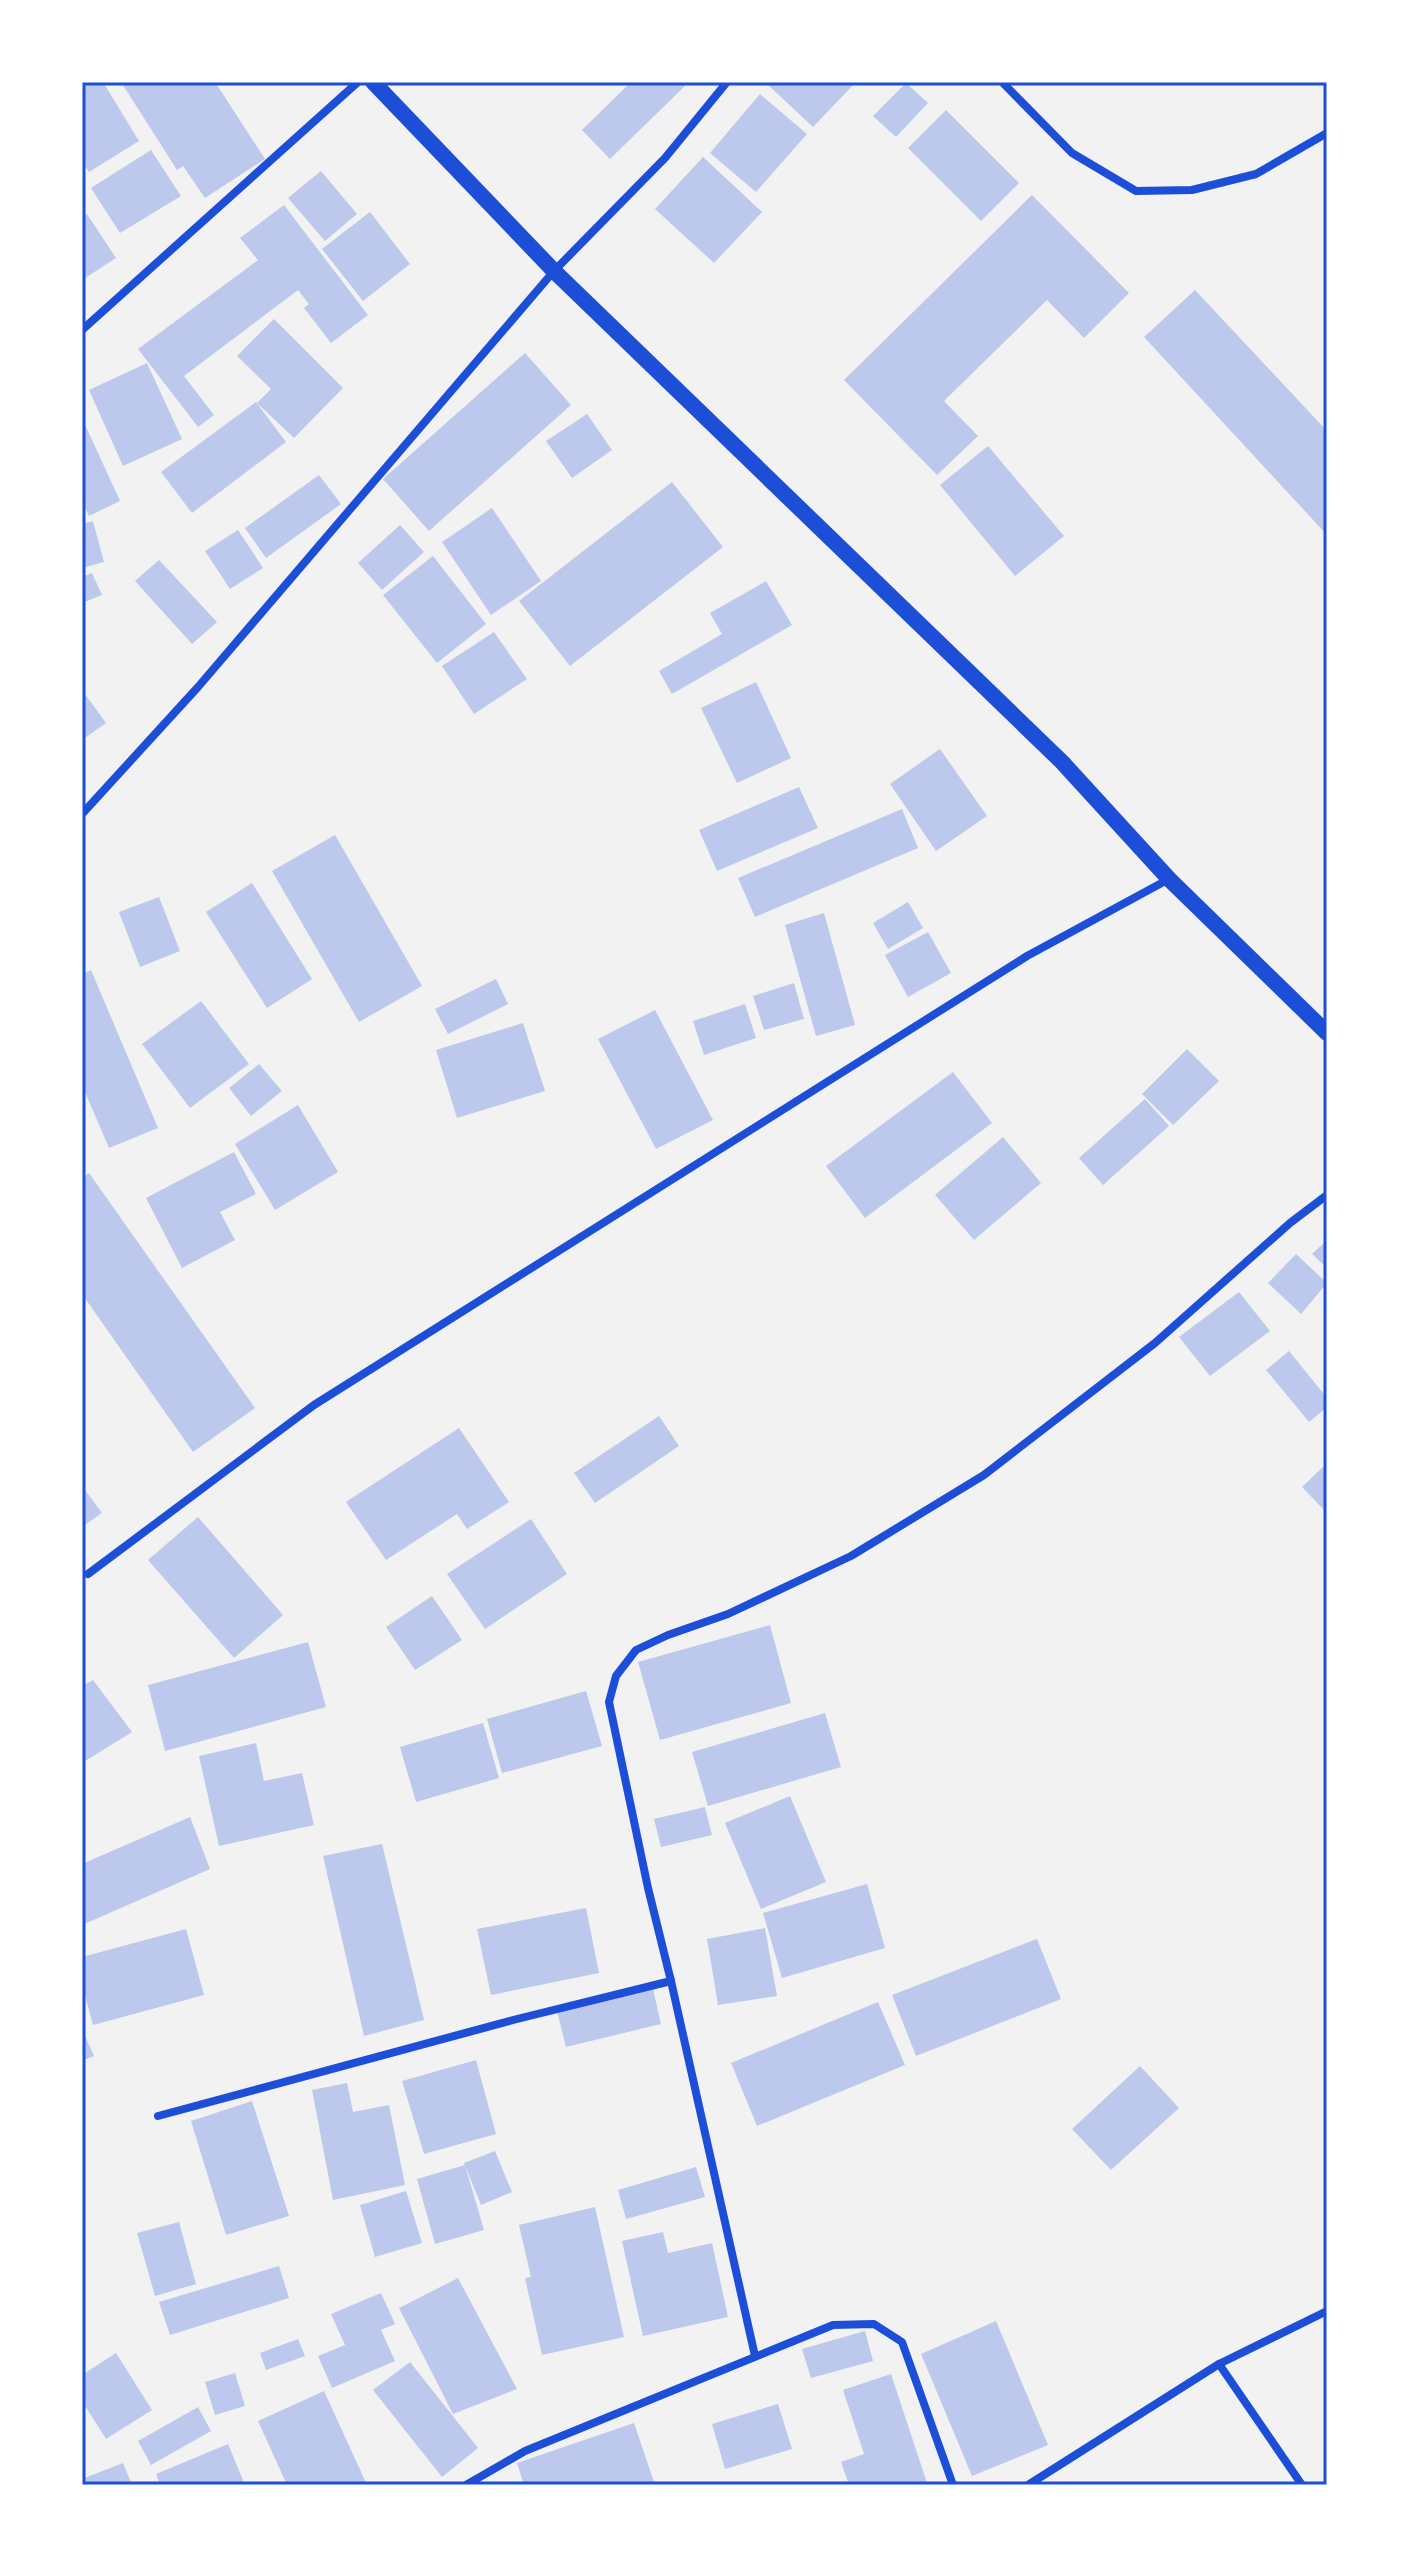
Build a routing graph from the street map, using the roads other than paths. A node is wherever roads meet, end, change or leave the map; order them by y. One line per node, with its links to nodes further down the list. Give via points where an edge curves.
1 (358, 82): 7 (street)
2 (373, 82): 6 (main road)
3 (727, 82): 6 (street, via 665,158)
4 (1002, 82): 5 (street, via 1072,153 1136,191 1192,190 1256,174)
5 (1327, 133)
6 (554, 271): 8 (street, via 198,687); 9 (main road, via 1062,762)
7 (82, 330)
8 (82, 814)
9 (1169, 879): 10 (main road); 12 (street, via 1027,956 314,1405)
10 (1327, 1033)
11 (1327, 1195): 13 (street, via 1155,1343 984,1475 851,1556 636,1650 616,1676 609,1702)
12 (88, 1574)
13 (671, 1981): 14 (street); 16 (street)
14 (158, 2116)
15 (1327, 2311): 17 (street)
16 (755, 2356): 18 (street, via 525,2451); 19 (street, via 833,2325 874,2324 902,2342)
17 (1219, 2364): 20 (street); 21 (street)
18 (466, 2485)
19 (953, 2485)
20 (1028, 2485)
21 (1302, 2485)

